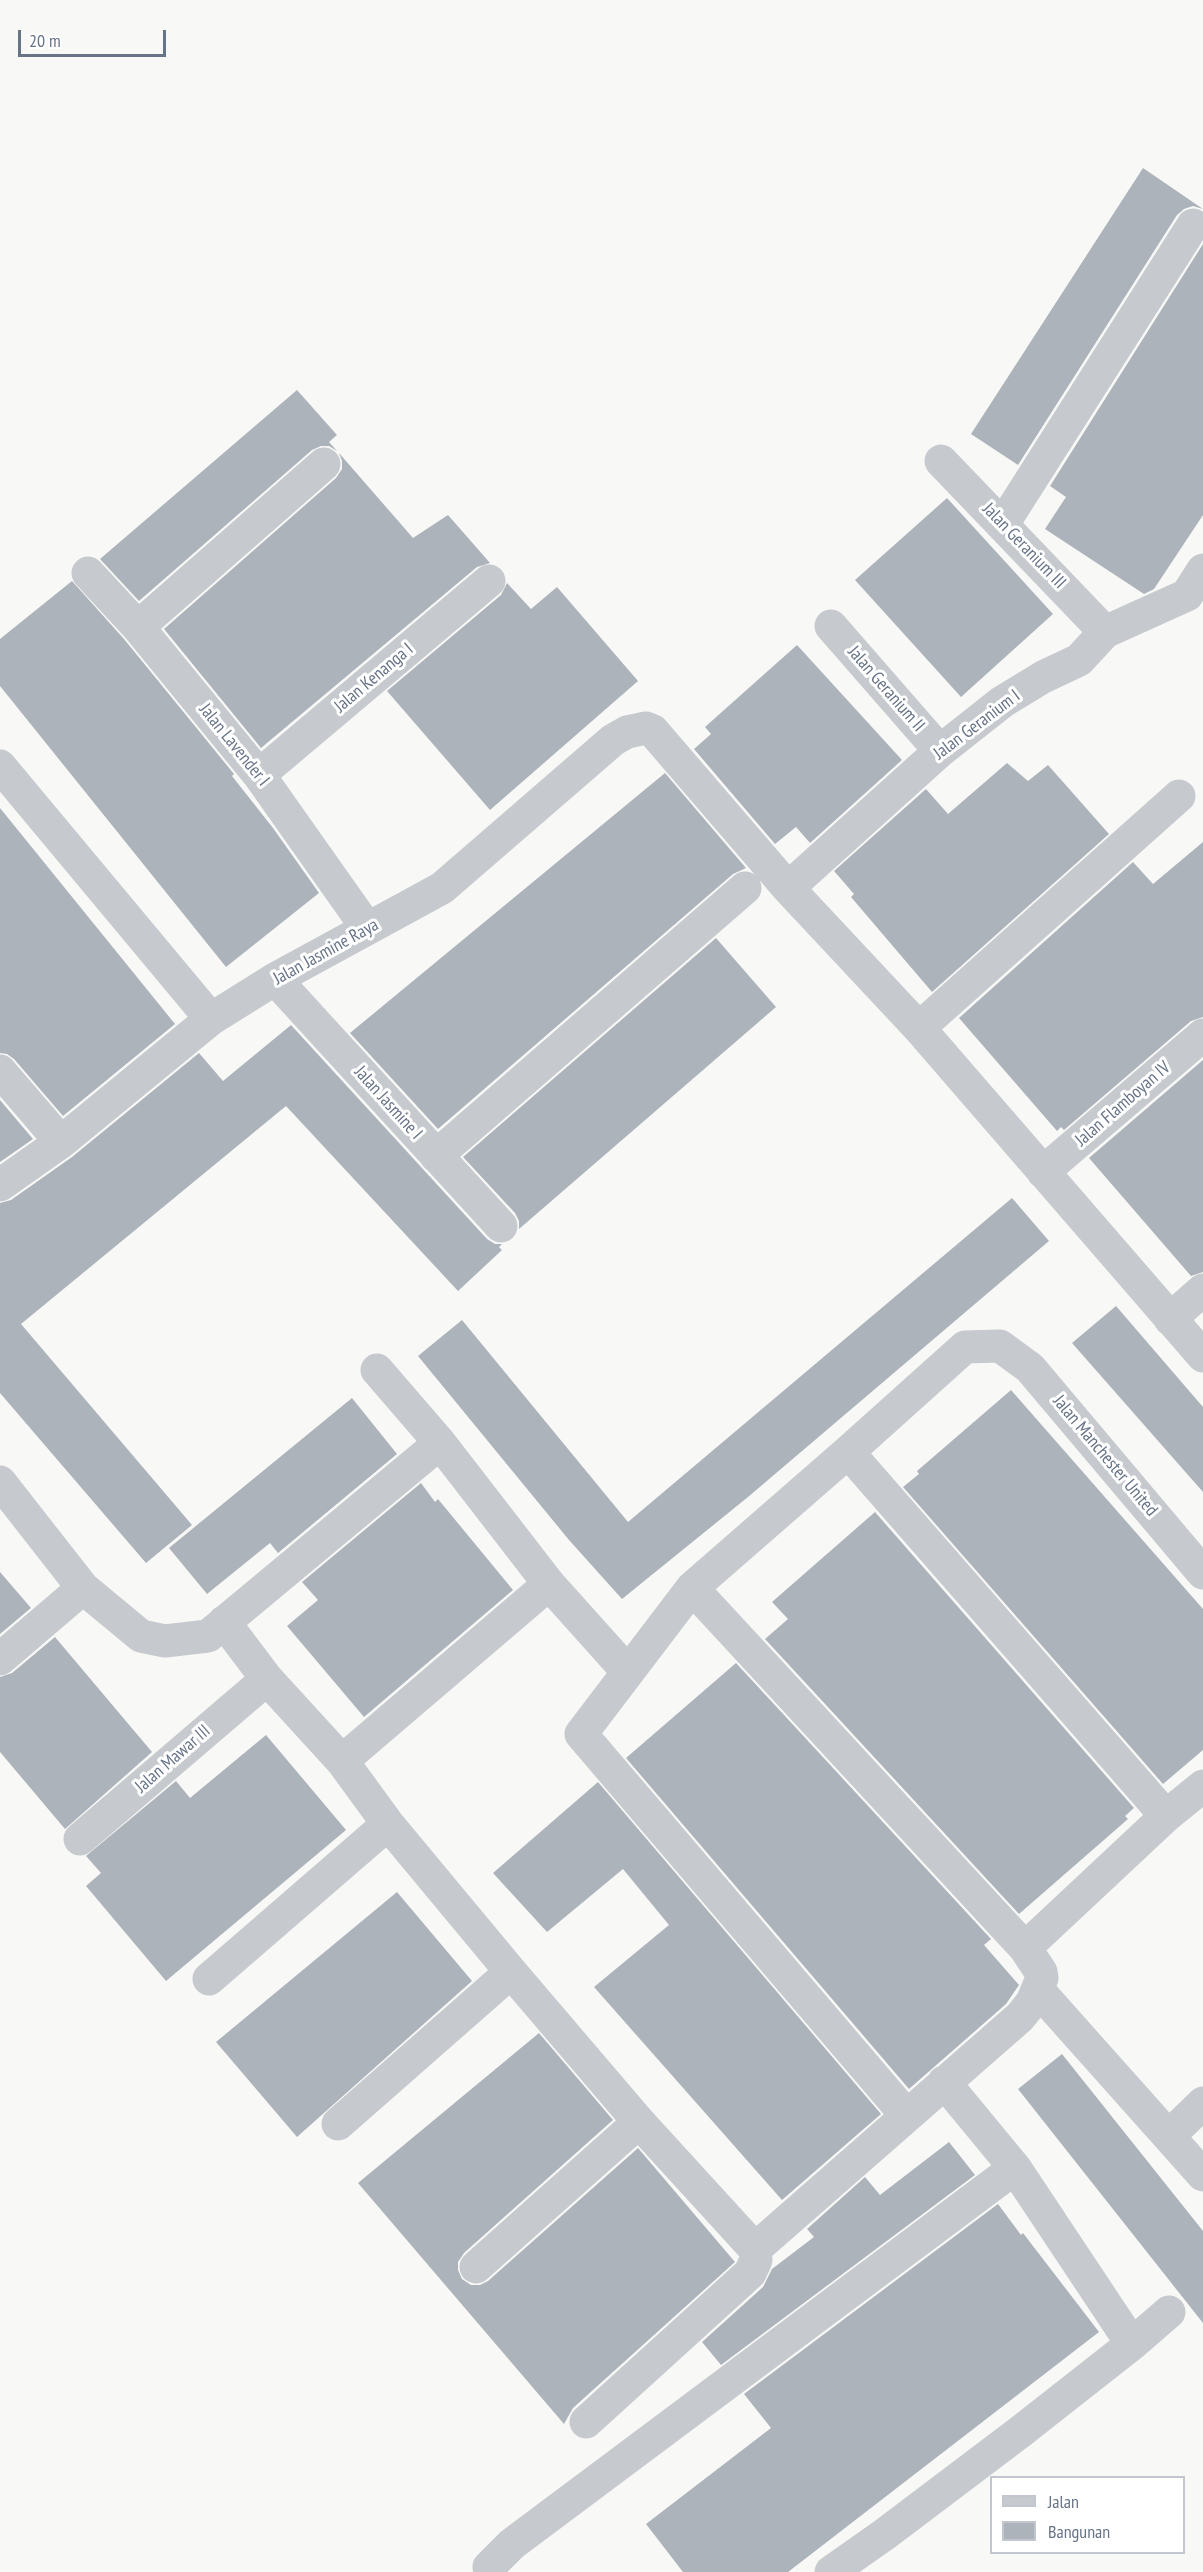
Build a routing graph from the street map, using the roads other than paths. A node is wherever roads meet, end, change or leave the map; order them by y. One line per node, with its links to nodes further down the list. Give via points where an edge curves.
1 (1193, 225): 4 (street)
2 (942, 461): 4 (street, Jalan Geranium III)
3 (324, 464): 9 (street)
4 (1004, 524): 10 (street, Jalan Geranium III)
5 (87, 573): 9 (street, Jalan Lavender I)
6 (489, 581): 13 (street, Jalan Kenanga I)
7 (1198, 592): 10 (street, Jalan Geranium I)
8 (831, 626): 11 (street, Jalan Geranium II)
9 (138, 627): 13 (street, Jalan Lavender I)
10 (1105, 632): 11 (street, Jalan Geranium I, via 1079,660 1043,676 1002,702)
11 (940, 751): 16 (street, Jalan Geranium I)
12 (0, 766): 19 (street)
13 (259, 775): 17 (street, Jalan Lavender I)
14 (1179, 796): 20 (street)
15 (745, 888): 24 (street)
16 (788, 888): 17 (street, Jalan Jasmine Raya, via 646,728 619,735 442,888); 20 (street)
17 (367, 928): 18 (street, Jalan Jasmine Raya)
18 (275, 979): 19 (street, Jalan Jasmine Raya); 24 (street, Jalan Jasmine I)
19 (211, 1018): 23 (street, Jalan Jasmine Raya)
20 (919, 1028): 25 (street)
21 (1203, 1035): 25 (street, Jalan Flamboyan IV)
22 (0, 1071): 23 (street)
23 (61, 1142): 26 (street, Jalan Jasmine Raya)
24 (436, 1156): 27 (street, Jalan Jasmine I)
25 (1043, 1172): 29 (street)
26 (0, 1185)
27 (501, 1226)
28 (1203, 1290): 29 (street)
29 (1170, 1319): 30 (street)
30 (1203, 1356)
31 (377, 1370): 32 (street)
32 (440, 1443): 36 (street); 39 (street)
33 (848, 1452): 35 (street, Jalan Manchester United, via 965,1347 1000,1346 1030,1368); 38 (street); 45 (street)
34 (0, 1482): 37 (street)
35 (1203, 1573)
36 (549, 1584): 41 (street); 43 (street)
37 (83, 1588): 39 (street, via 141,1636 165,1641 208,1636); 40 (street)
38 (692, 1588): 41 (street); 48 (street)
39 (224, 1622): 42 (street)
40 (0, 1659)
41 (627, 1671): 54 (street, via 581,1734)
42 (267, 1679): 43 (street); 47 (street, Jalan Mawar III)
43 (342, 1761): 46 (street)
44 (1203, 1786): 45 (street)
45 (1166, 1816): 48 (street)
46 (388, 1824): 49 (street); 50 (street)
47 (80, 1839)
48 (1025, 1948): 51 (street, via 1041,1972)
49 (511, 1972): 55 (street); 56 (street)
50 (210, 1978)
51 (1038, 1990): 52 (street, via 1020,2017); 57 (street)
52 (944, 2082): 54 (street); 58 (street)
53 (1203, 2103): 57 (street)
54 (907, 2116): 60 (street)
55 (639, 2122): 60 (street); 61 (street)
56 (338, 2124)
57 (1169, 2136): 59 (street)
58 (1015, 2168): 63 (street); 65 (street, via 512,2544 489,2567)
59 (1203, 2175)
60 (755, 2250): 64 (street, via 756,2260 750,2274)
61 (476, 2266)
62 (1169, 2312): 63 (street)
63 (1132, 2344): 66 (street)
64 (586, 2422)
65 (489, 2572)
66 (831, 2572)

